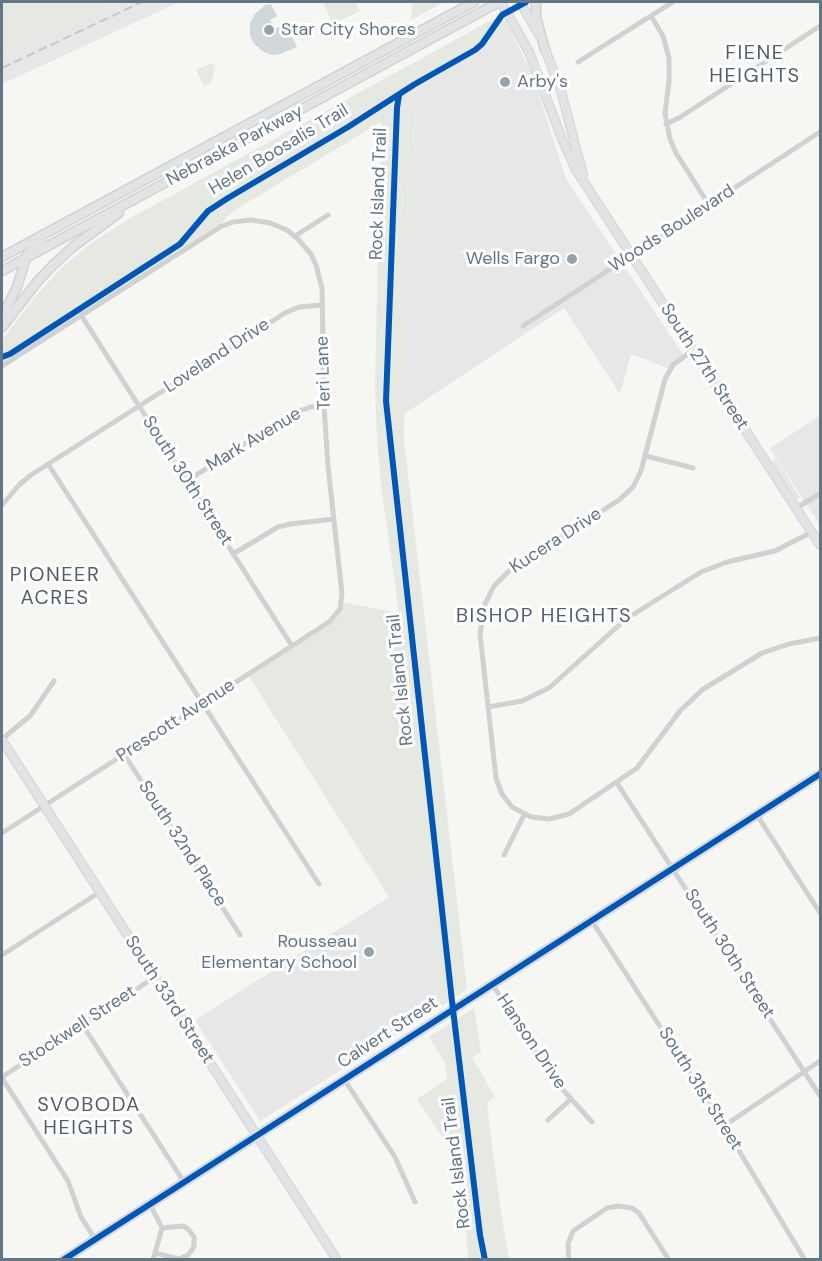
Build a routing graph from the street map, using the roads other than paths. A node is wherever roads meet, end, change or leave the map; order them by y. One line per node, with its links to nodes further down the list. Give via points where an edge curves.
1 (474, 2): 17 (main road, Nebraska Parkway)
2 (500, 2): 10 (main road, South 27th Street, via 529,52); 14 (main road, Nebraska Parkway)
3 (520, 2): 8 (main road, South 27th Street)
4 (536, 2): 8 (main road, via 536,17)
5 (673, 2): 6 (street)
6 (651, 16): 9 (street); 11 (street, via 663,36 669,58)
7 (820, 26): 11 (street)
8 (546, 50): 12 (main road, South 27th Street)
9 (578, 62)
10 (554, 118): 12 (main road, via 562,120); 15 (main road, South 27th Street, via 569,158)
11 (666, 124): 16 (street, via 676,153)
12 (571, 131): 15 (main road, South 27th Street)
13 (820, 132): 16 (street, Woods Boulevard)
14 (167, 183): 22 (main road, Nebraska Parkway); 28 (main road, via 74,246 37,282)
15 (588, 188): 20 (main road, South 27th Street)
16 (709, 205): 20 (street, Woods Boulevard)
17 (81, 214): 21 (main road, Nebraska Parkway); 22 (main road, via 36,244)
18 (328, 215): 19 (street)
19 (295, 236): 24 (street, Teri Lane, via 316,265); 25 (street, Teri Lane, via 262,221 243,220 216,229)
20 (631, 255): 27 (street, Woods Boulevard); 29 (main road, South 27th Street)
21 (2, 257)
22 (26, 258): 23 (main road, Nebraska Parkway); 26 (main road)
23 (2, 271)
24 (322, 305): 31 (street, Loveland Drive, via 291,309); 32 (street, Teri Lane)
25 (81, 315): 30 (street, Teri Lane); 31 (street, South 30th Street)
26 (2, 317)
27 (523, 326)
28 (2, 327)
29 (693, 350): 33 (street, Kucera Drive, via 673,365 665,379); 39 (main road, South 27th Street)
30 (2, 366)
31 (139, 406): 34 (street, Loveland Drive); 36 (street, South 30th Street)
32 (324, 406): 36 (street, Mark Avenue, via 293,413); 40 (street, Teri Lane)
33 (646, 456): 35 (street); 49 (street, Kucera Drive, via 638,478 626,494 510,570 489,595 480,624)
34 (48, 464): 38 (street, Loveland Drive, via 19,485); 48 (street)
35 (693, 468)
36 (187, 481): 43 (street, South 30th Street)
37 (820, 494): 39 (street)
38 (2, 505)
39 (796, 508): 41 (main road, South 27th Street)
40 (334, 519): 43 (street, via 278,527); 44 (street, Teri Lane)
41 (812, 532): 42 (main road, South 27th Street); 49 (street, via 775,551 701,572 626,620 549,688 522,701)
42 (820, 545)
43 (233, 554): 46 (street, South 30th Street)
44 (341, 602): 46 (street, Prescott Avenue, via 335,617)
45 (820, 638): 53 (street, via 762,652 702,690 680,711 637,768)
46 (292, 646): 48 (street, Prescott Avenue)
47 (54, 681): 50 (street, via 30,716)
48 (202, 704): 51 (street, Prescott Avenue); 60 (street)
49 (488, 707): 55 (street, Kucera Drive, via 498,786 506,801)
50 (2, 739): 54 (main road, South 33rd Street)
51 (124, 754): 54 (street, Prescott Avenue); 64 (street, South 32nd Place)
52 (820, 774): 56 (main road, Calvert Street)
53 (617, 783): 55 (street, via 559,818 539,819); 59 (street, South 30th Street)
54 (44, 805): 57 (street, Prescott Avenue); 61 (main road, South 33rd Street)
55 (524, 814): 58 (street)
56 (757, 815): 59 (main road, Calvert Street); 62 (street)
57 (2, 833)
58 (504, 855)
59 (673, 869): 63 (main road, Calvert Street); 70 (street, South 30th Street)
60 (319, 884)
61 (100, 892): 65 (street); 66 (main road, South 33rd Street)
62 (820, 913)
63 (592, 921): 67 (main road, Calvert Street); 77 (street, South 31st Street)
64 (240, 934)
65 (2, 955)
66 (155, 977): 68 (street, Stockwell Street); 78 (main road, South 33rd Street)
67 (492, 984): 72 (main road, Calvert Street); 74 (street, Hanson Drive, via 546,1068)
68 (82, 1024): 71 (street, Stockwell Street); 79 (street)
69 (820, 1061): 70 (street)
70 (804, 1071): 73 (street, South 30th Street); 77 (street)
71 (2, 1077): 83 (street, via 68,1181 81,1217)
72 (344, 1079): 78 (main road, Calvert Street); 80 (street, via 395,1158)
73 (820, 1096)
74 (571, 1099): 75 (street); 76 (street, Hanson Drive)
75 (548, 1120)
76 (592, 1122)
77 (724, 1126): 90 (street, South 31st Street)
78 (257, 1135): 79 (main road, Calvert Street); 87 (main road, South 33rd Street)
79 (184, 1182): 81 (main road, Calvert Street)
80 (415, 1202)
81 (150, 1204): 82 (street); 83 (main road, Calvert Street)
82 (162, 1228): 84 (street); 84 (street, via 183,1226 194,1237 194,1247 179,1259)
83 (95, 1239): 85 (main road, Calvert Street)
84 (155, 1253): 86 (street)
85 (63, 1260)
86 (153, 1260)
87 (337, 1260)
88 (569, 1260): 89 (street, via 569,1238 578,1227 607,1209 624,1206 639,1213)
89 (669, 1260)
90 (805, 1260)

